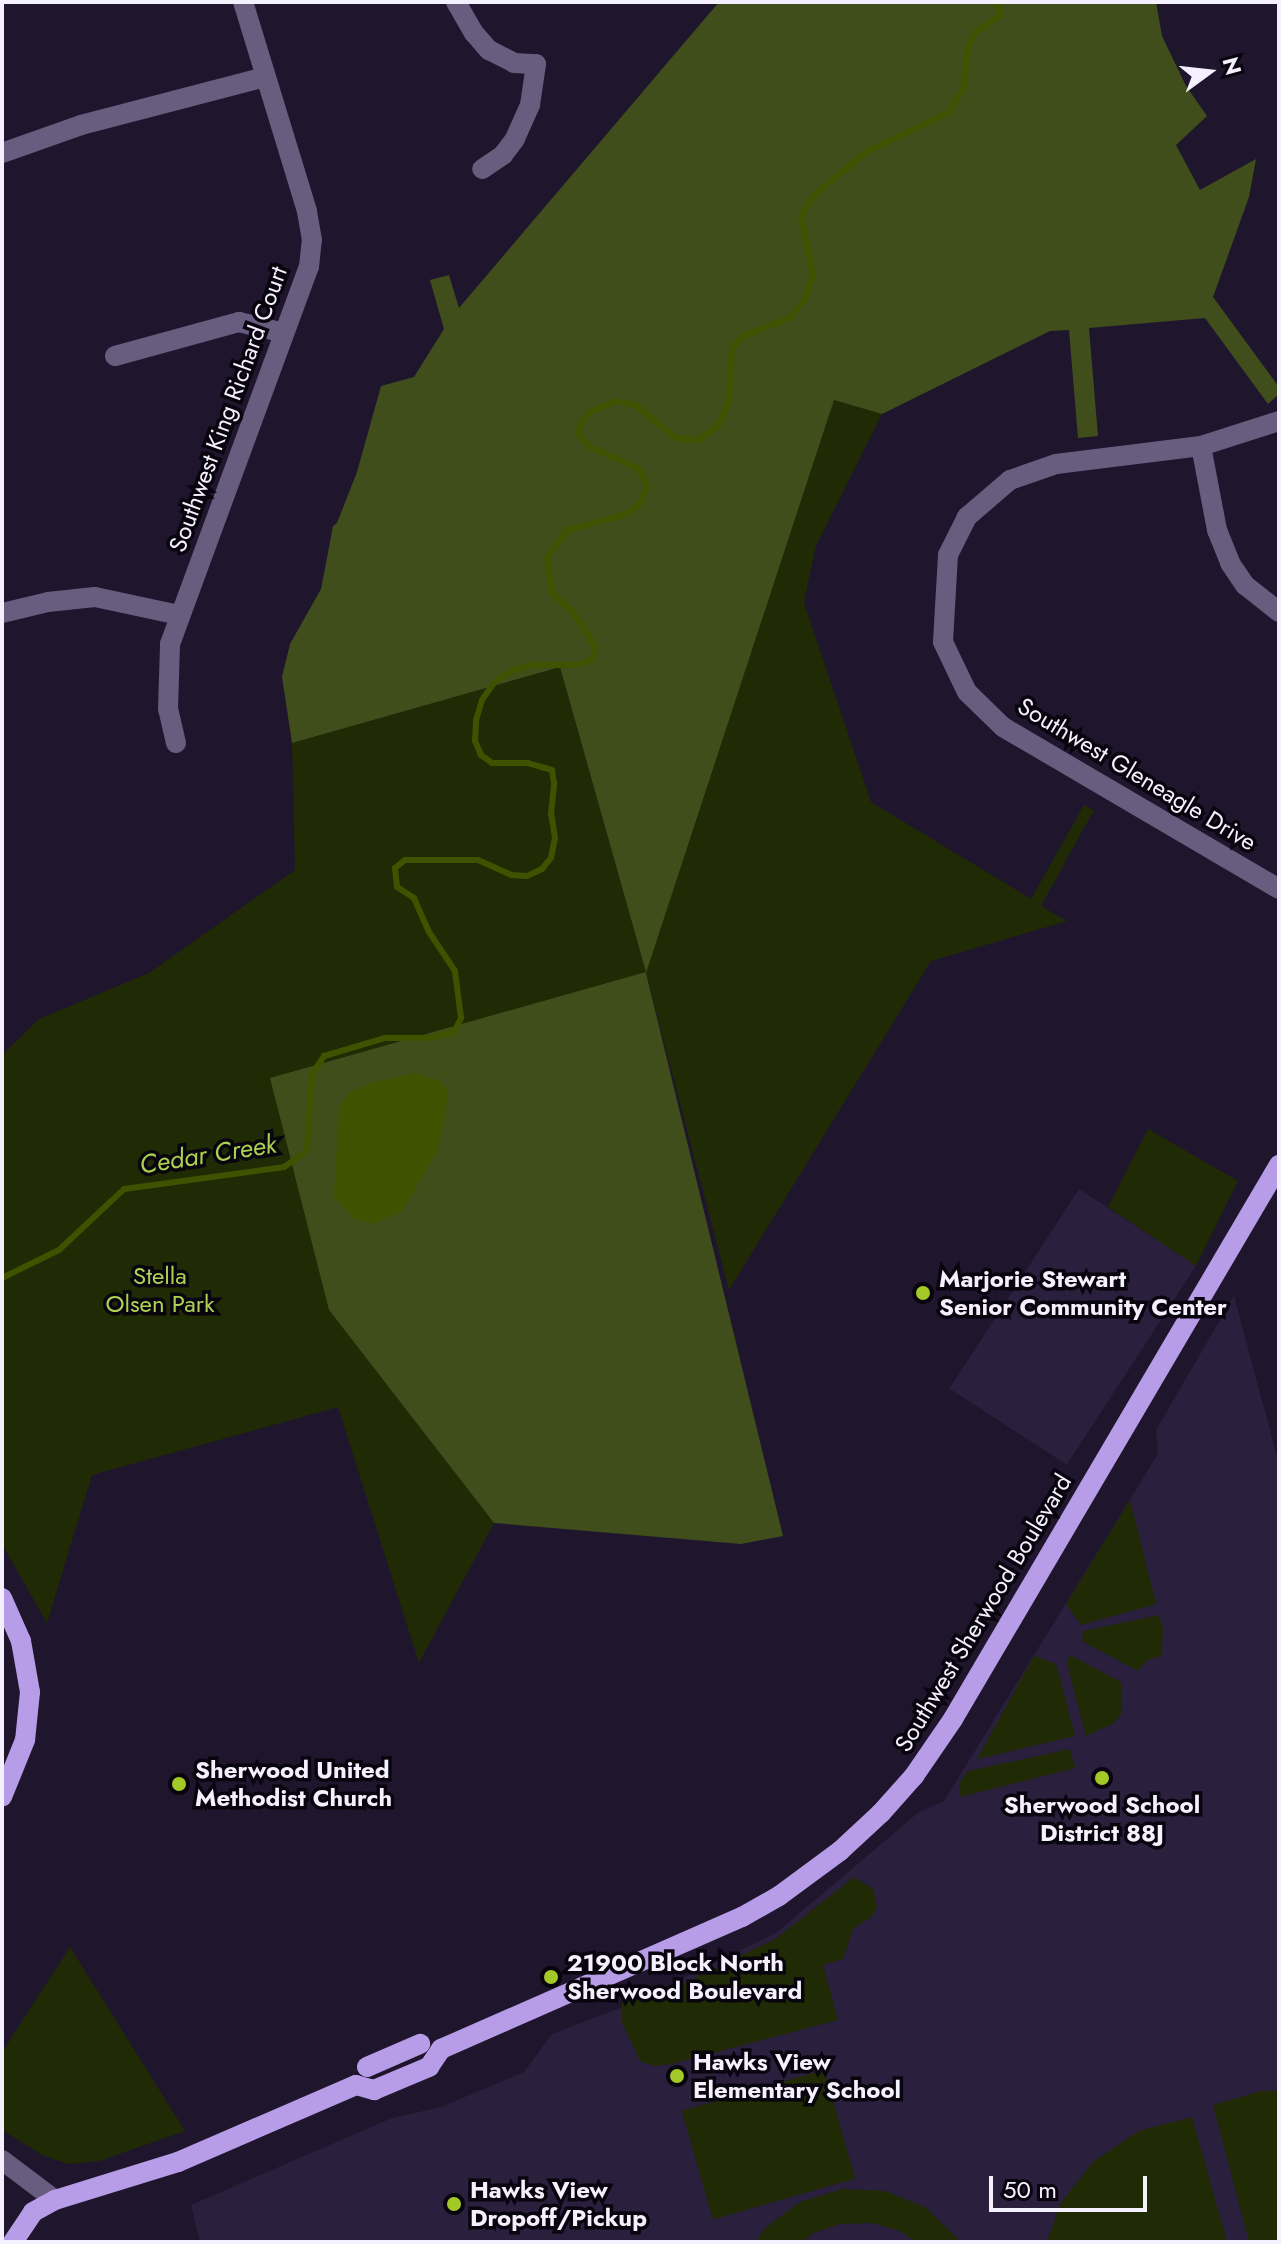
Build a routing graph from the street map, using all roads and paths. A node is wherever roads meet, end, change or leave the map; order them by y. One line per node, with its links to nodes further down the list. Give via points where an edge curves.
1 (243, 2): 3 (street, Southwest King Richard Court)
2 (456, 2): 5 (street, via 489,50 514,63 536,64 530,105 515,139)
3 (265, 77): 4 (street, via 81,125); 6 (street, Southwest King Richard Court, via 312,240 309,267)
4 (2, 153)
5 (482, 169)
6 (284, 333): 7 (street, via 239,322); 12 (street, Southwest King Richard Court)
7 (115, 356)
8 (1279, 421): 9 (street, Southwest Gleneagle Drive)
9 (1201, 446): 10 (street, via 1217,530 1230,563 1245,585); 14 (street, Southwest Gleneagle Drive, via 1056,464 1010,480 967,517 948,555 943,642 967,692 1003,727)
10 (1279, 612)
11 (2, 613): 12 (street, via 95,597)
12 (179, 615): 13 (street, Southwest King Richard Court, via 167,678)
13 (176, 743)
14 (1279, 889)
15 (1279, 1165): 19 (main road, Southwest Sherwood Boulevard, via 953,1719 881,1813 816,1870 742,1917)
16 (2, 1598): 17 (main road, via 21,1641 30,1692 25,1740)
17 (2, 1797)
18 (420, 2044): 19 (street, Southwest Sherwood Boulevard); 20 (main road, Southwest Sherwood Boulevard)
19 (441, 2049): 20 (main road, Southwest Sherwood Boulevard, via 429,2067 374,2090)
20 (361, 2076): 22 (main road, Southwest Sherwood Boulevard, via 178,2162)
21 (2, 2160): 22 (street)
22 (55, 2200): 23 (main road, via 33,2212)
23 (13, 2242)

